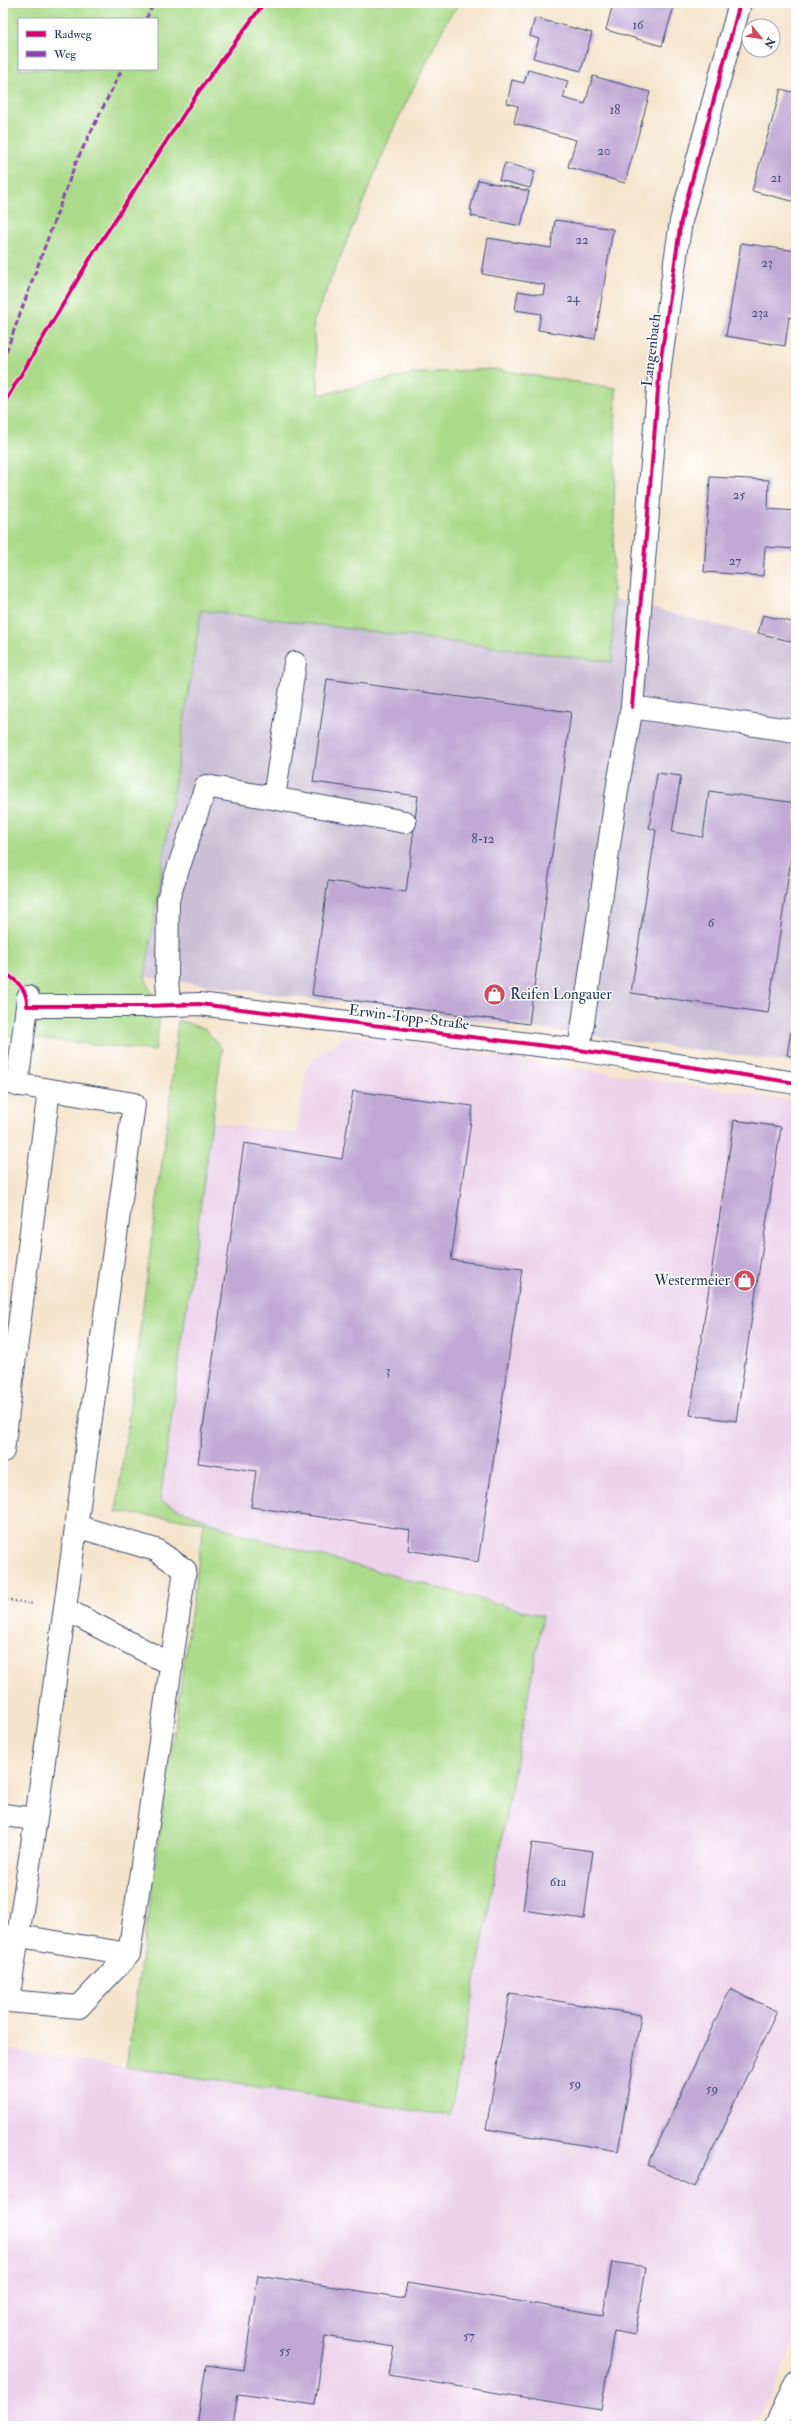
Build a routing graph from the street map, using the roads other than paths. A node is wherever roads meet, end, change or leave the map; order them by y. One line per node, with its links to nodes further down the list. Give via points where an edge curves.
1 (740, 3): 3 (street, Langenbach, via 681,221 660,365)
2 (294, 663): 5 (street)
3 (632, 707): 4 (street); 8 (street, Langenbach, via 616,792)
4 (796, 731)
5 (274, 797): 6 (street); 7 (street, via 206,786 168,899)
6 (405, 822)
7 (169, 1005): 8 (street, Erwin-Topp-Straße, via 199,1004); 10 (street, Erwin-Topp-Straße, via 28,1002)
8 (579, 1050): 9 (street, Erwin-Topp-Straße)
9 (796, 1083)
10 (10, 1084): 11 (street)
11 (49, 1090): 12 (street); 13 (street, via 134,1104)
12 (3, 1451)
13 (76, 1526): 14 (street); 15 (street, via 156,1550 186,1570)
14 (65, 1609): 15 (street); 17 (street)
15 (172, 1665): 19 (street)
16 (3, 1815): 17 (street)
17 (36, 1819): 18 (street)
18 (19, 1936): 19 (street); 20 (street)
19 (129, 1954): 20 (street, via 79,2007)
20 (6, 2001)
21 (796, 2382): 22 (street)
22 (776, 2426)

